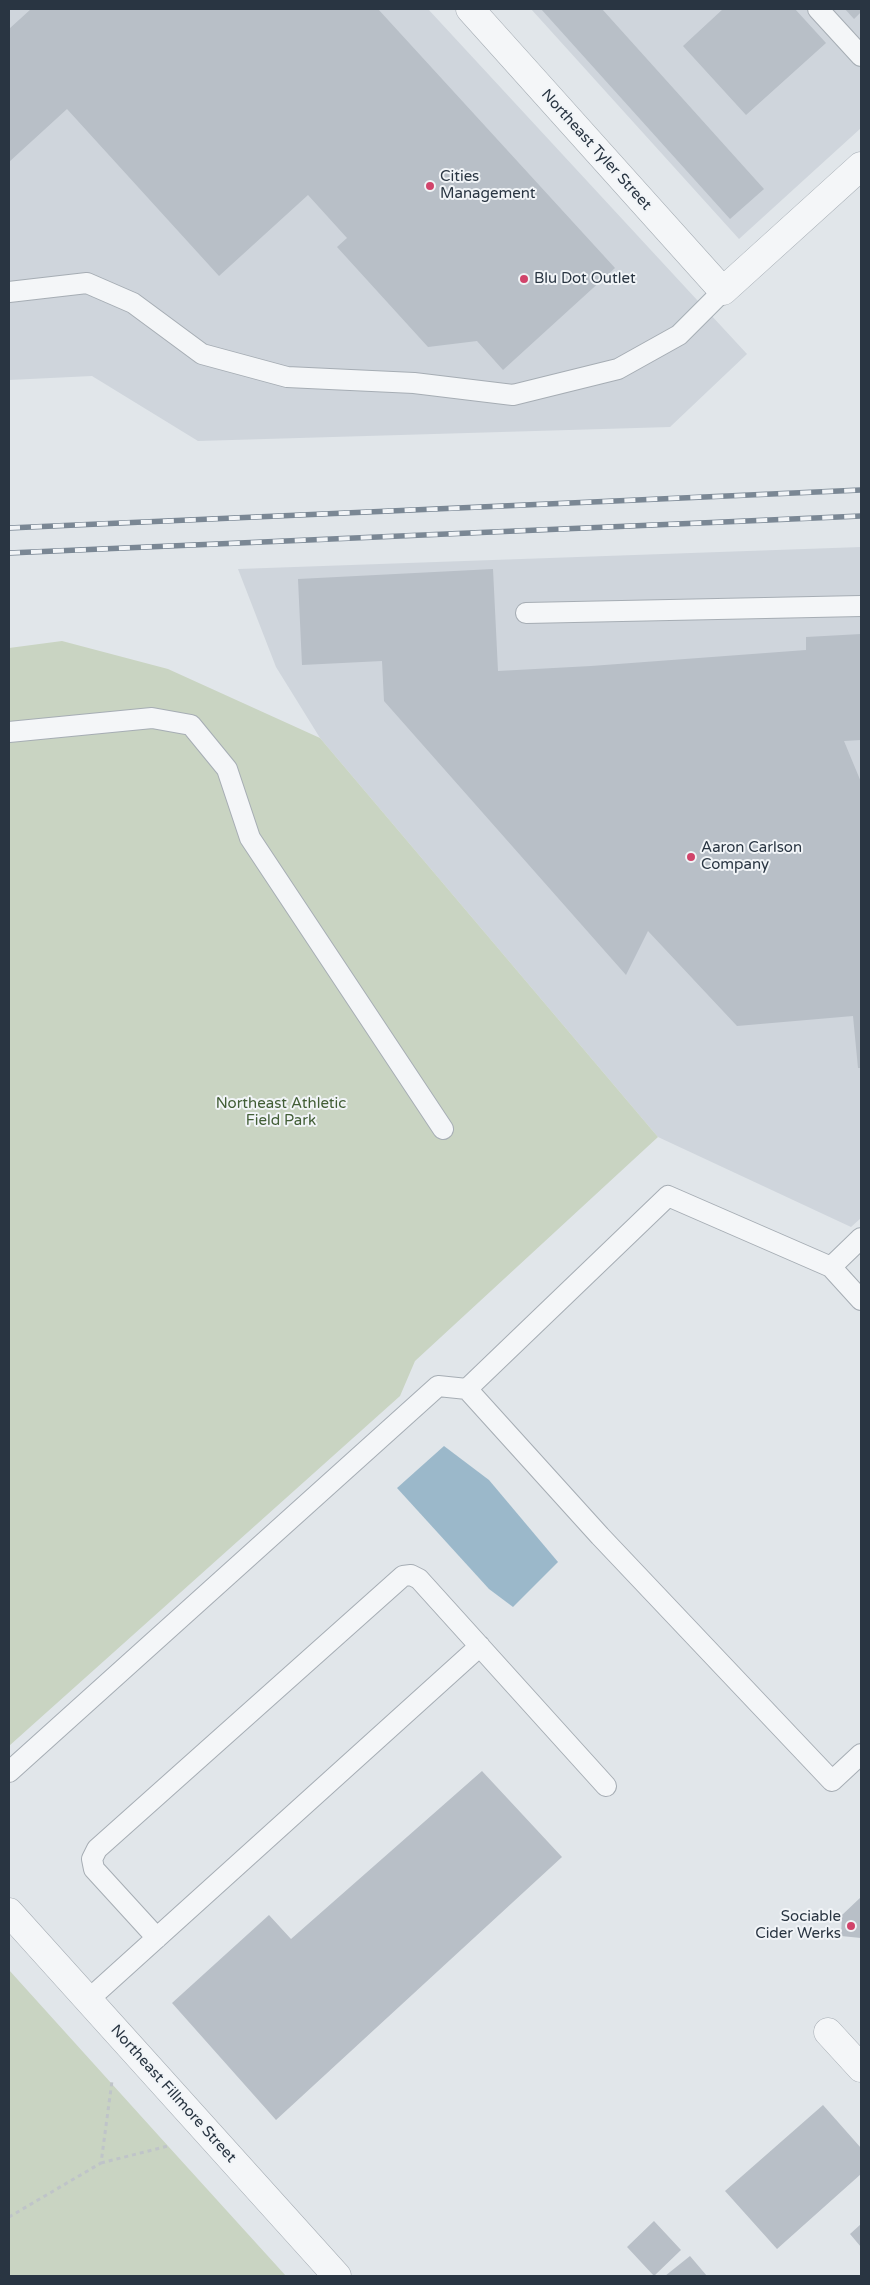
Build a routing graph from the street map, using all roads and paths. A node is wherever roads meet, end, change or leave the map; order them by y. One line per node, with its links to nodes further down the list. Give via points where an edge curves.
1 (470, 9): 5 (street, Northeast Tyler Street)
2 (818, 9): 3 (lane)
3 (861, 56)
4 (861, 166): 5 (street)
5 (723, 291): 6 (lane, via 679,336 618,369 513,394 414,383 287,377 202,354 133,303 87,283)
6 (9, 292)
7 (861, 606): 8 (lane)
8 (526, 613)
9 (9, 732): 10 (lane, via 152,718 191,725 227,769 250,838)
10 (444, 1128)
11 (861, 1238): 12 (lane)
12 (831, 1267): 13 (lane); 14 (lane, via 668,1196)
13 (861, 1300)
14 (467, 1389): 16 (lane, via 600,1536 832,1781); 17 (lane, via 438,1386)
15 (480, 1646): 18 (lane); 20 (lane); 20 (lane, via 419,1579 403,1576 96,1849 92,1859 94,1868)
16 (861, 1754)
17 (9, 1772)
18 (606, 1786)
19 (9, 1912): 21 (street, Northeast Fillmore Street)
20 (157, 1938): 21 (lane)
21 (88, 2000): 28 (street, Northeast Fillmore Street)
22 (828, 2032): 23 (street)
23 (861, 2066)
24 (112, 2082): 26 (path)
25 (168, 2146): 26 (path)
26 (101, 2163): 27 (path)
27 (9, 2217)
28 (336, 2276)

